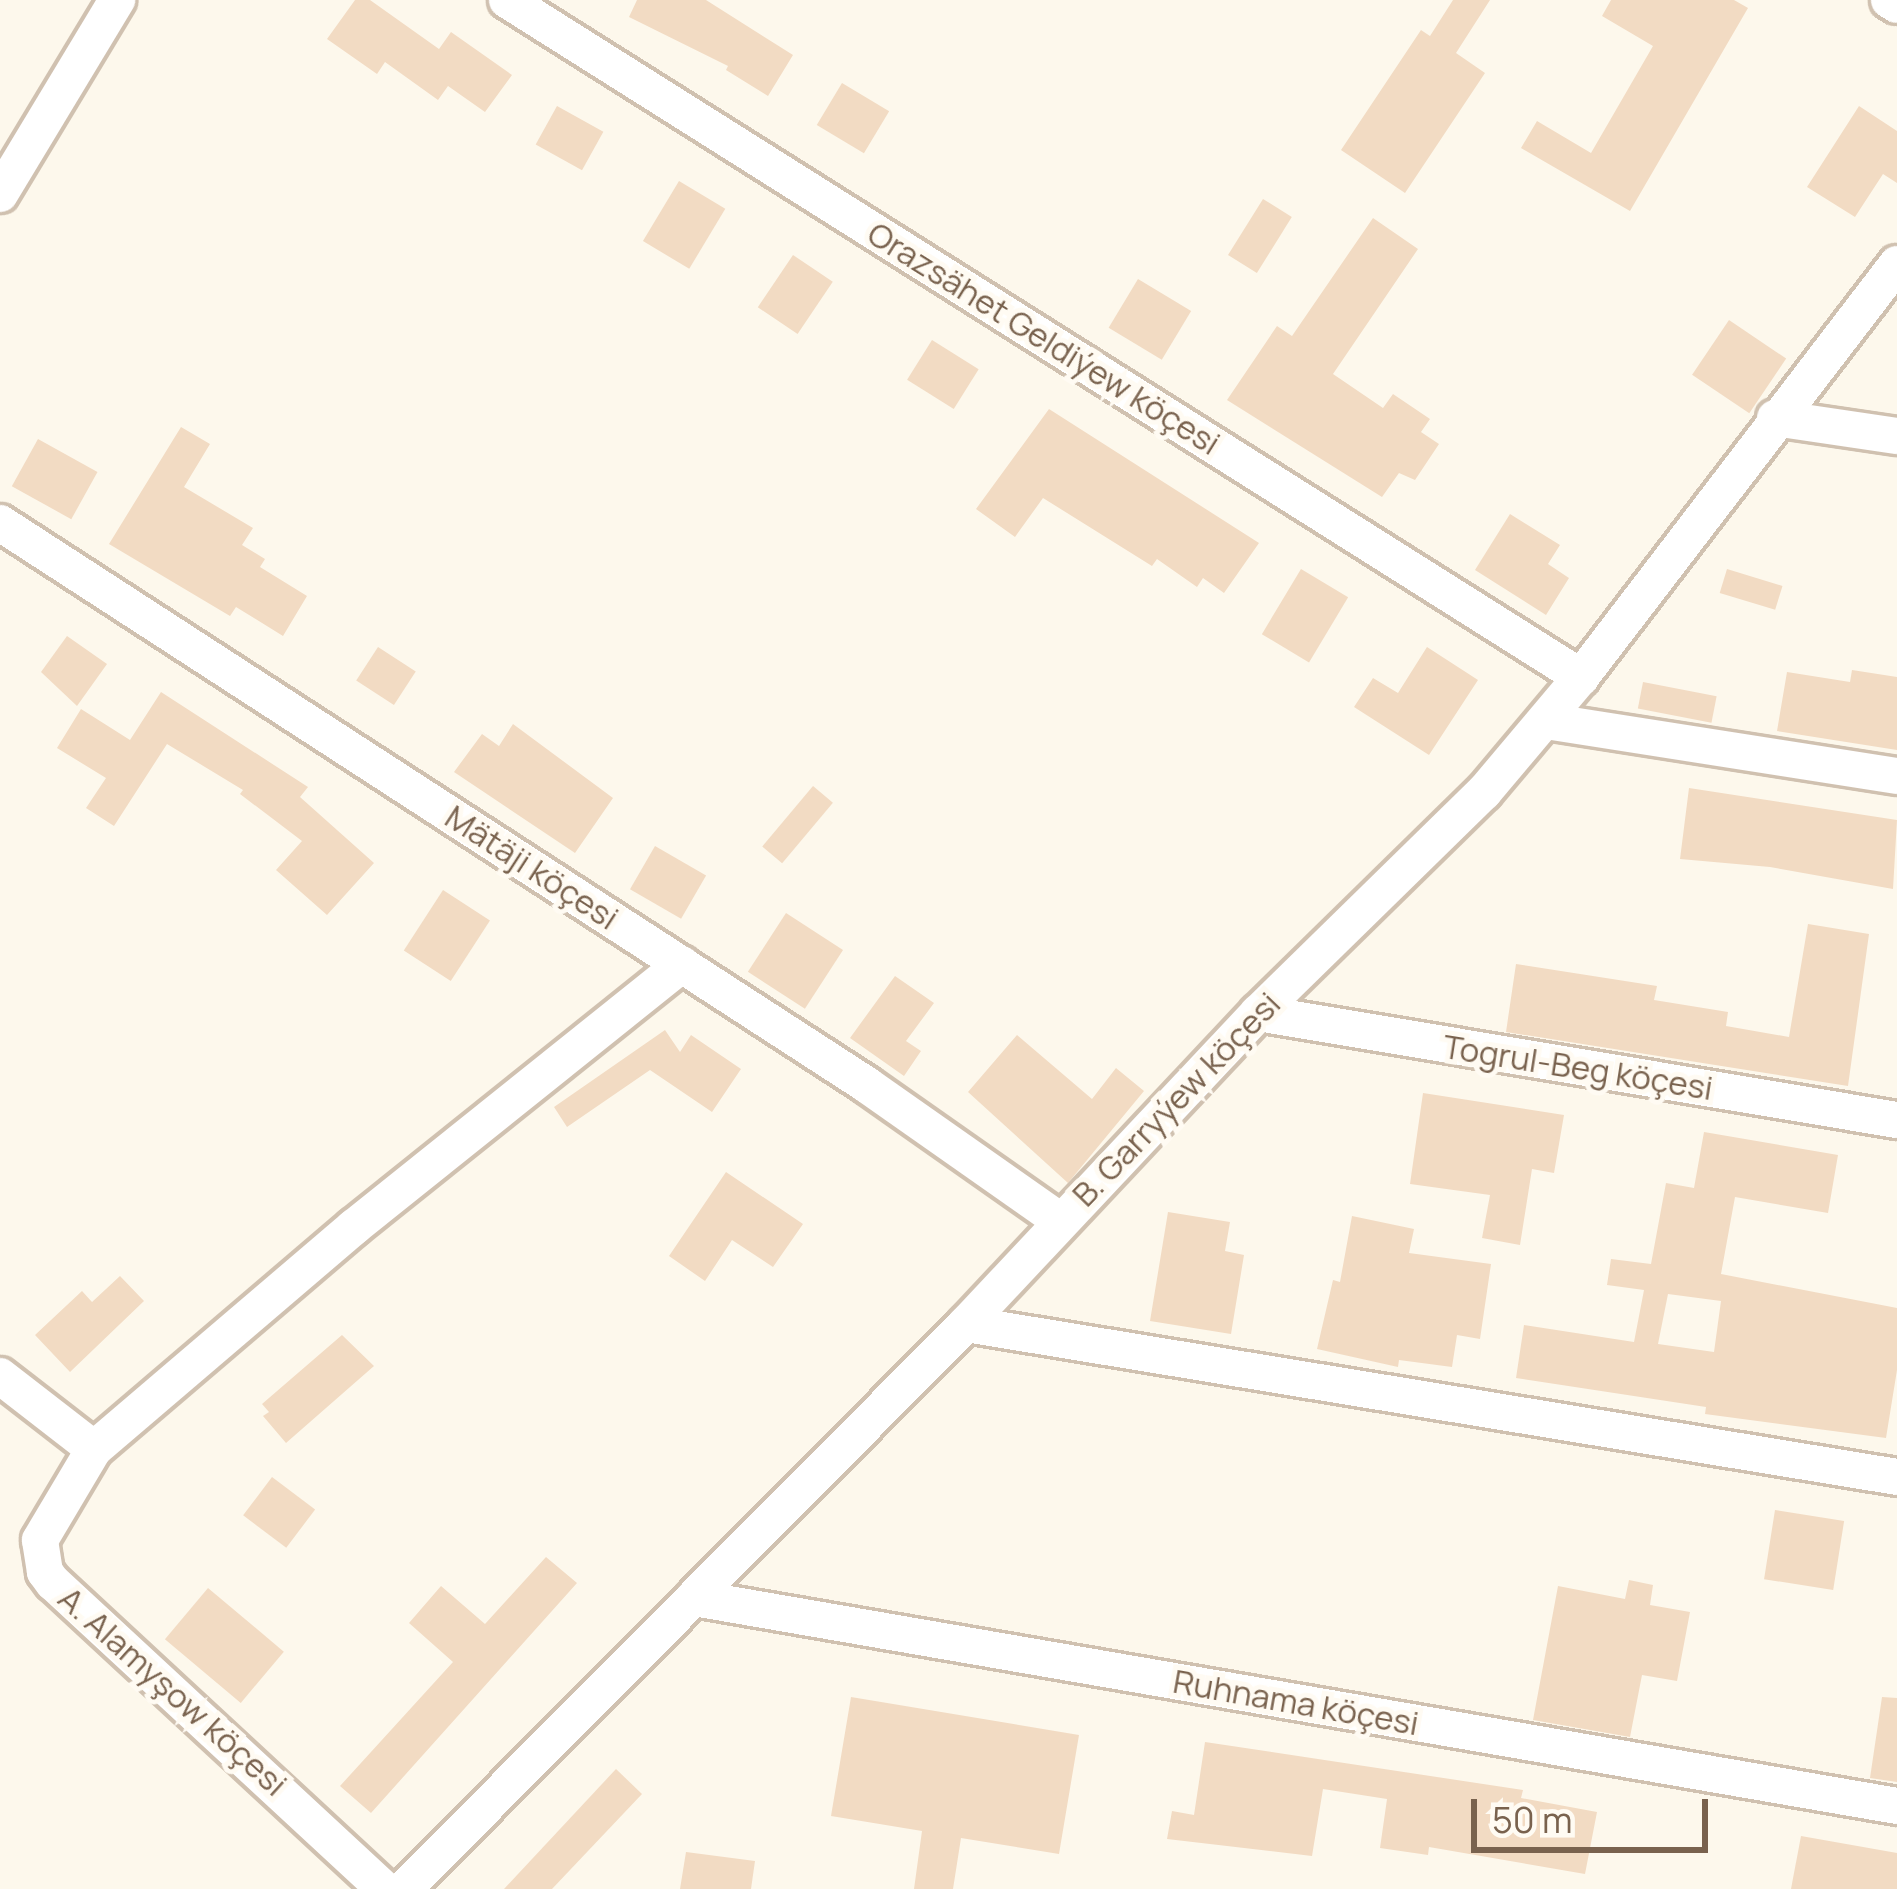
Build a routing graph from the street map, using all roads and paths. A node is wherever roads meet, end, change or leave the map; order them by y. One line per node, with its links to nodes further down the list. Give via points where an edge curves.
1 (117, 0): 5 (street)
2 (507, 0): 10 (street, Orazsähet Geldiýew köçesi)
3 (1888, 0): 4 (street)
4 (1897, 5)
5 (0, 194)
6 (1897, 264): 7 (street, B. Garryýew köçesi)
7 (1775, 418): 8 (street); 10 (street, B. Garryýew köçesi)
8 (1897, 436)
9 (0, 523): 13 (street, Mätäji köçesi)
10 (1581, 677): 11 (street, B. Garryýew köçesi)
11 (1546, 721): 12 (street); 14 (street, B. Garryýew köçesi, via 1484,793)
12 (1897, 776)
13 (682, 964): 16 (street, Mätäji köçesi); 19 (street, A. Alamyşow köçesi)
14 (1258, 1013): 15 (street, Togrul-Beg köçesi); 16 (street, B. Garryýew köçesi)
15 (1897, 1120)
16 (1059, 1220): 17 (street, B. Garryýew köçesi)
17 (966, 1324): 20 (street); 21 (street, B. Garryýew köçesi)
18 (0, 1376): 19 (street)
19 (94, 1449): 23 (street, A. Alamyşow köçesi, via 45,1526 45,1572)
20 (1897, 1477)
21 (694, 1598): 22 (street, Ruhnama köçesi); 24 (street, B. Garryýew köçesi)
22 (1897, 1806)
23 (384, 1889)
24 (404, 1889)

